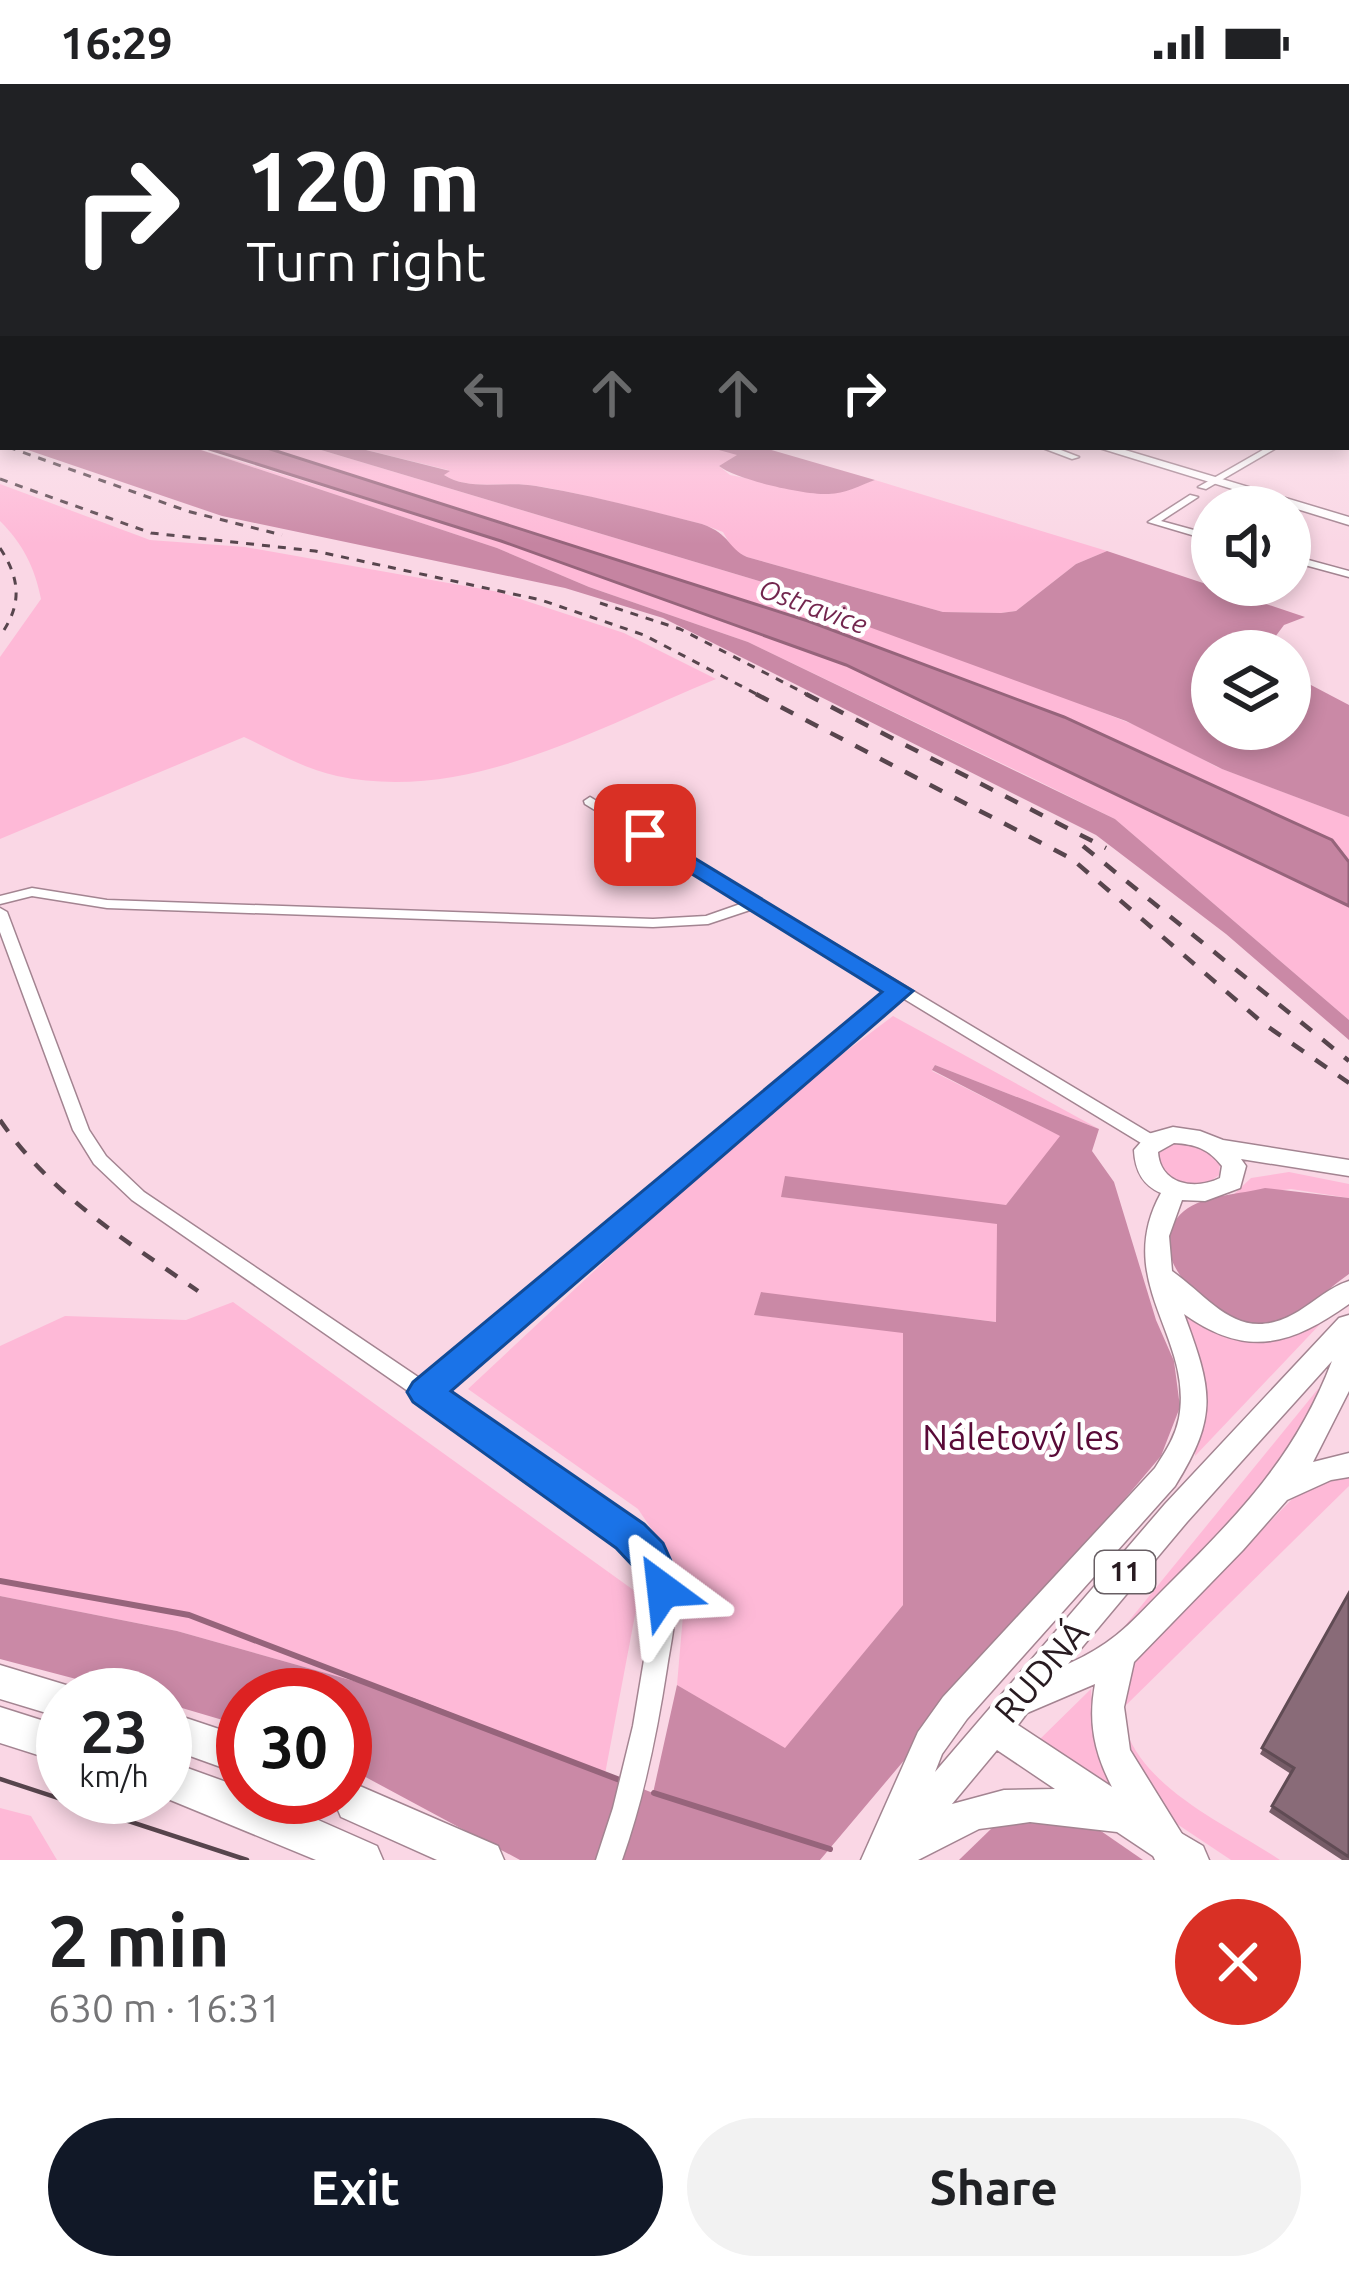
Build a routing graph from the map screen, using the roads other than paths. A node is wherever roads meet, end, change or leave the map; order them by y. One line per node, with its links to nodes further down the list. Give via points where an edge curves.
1 (1109, 450): 5 (main road)
2 (1269, 450): 6 (street)
3 (1078, 452): 4 (main road)
4 (1193, 486)
5 (1196, 486)
6 (1208, 486)
7 (1191, 497): 11 (street, via 1153,522)
8 (1311, 515): 10 (main road)
9 (1311, 516): 10 (main road)
10 (1349, 524)
11 (1191, 532)
12 (1311, 564): 13 (street)
13 (1349, 574)
14 (590, 801): 16 (street)
15 (0, 900): 16 (street, via 41,892 107,904 653,923 708,920)
16 (756, 903): 18 (street)
17 (0, 912): 29 (street, via 81,1130 100,1160 148,1203)
18 (899, 991): 19 (street); 29 (street)
19 (1152, 1142): 20 (main road, via 1186,1135); 24 (main road, via 1145,1165)
20 (1217, 1146): 21 (main road); 22 (main road)
21 (1349, 1168)
22 (1234, 1176): 23 (main road, via 1262,1168); 24 (main road, via 1213,1193)
23 (1349, 1180)
24 (1175, 1190): 25 (main road, via 1158,1227)
25 (1160, 1269): 26 (main road, via 1194,1310 1252,1331 1289,1328); 48 (main road, via 1195,1384 1186,1444 955,1708 930,1743)
26 (1349, 1291)
27 (1349, 1325): 36 (main road, RUDNÁ / 11)
28 (1349, 1353): 30 (main road)
29 (425, 1392): 47 (street, via 630,1536 662,1580 663,1623)
30 (1345, 1397): 32 (main road)
31 (1349, 1465): 32 (main road)
32 (1279, 1491): 33 (main road)
33 (1121, 1654): 36 (main road); 43 (main road, via 1107,1692 1108,1739 1121,1773)
34 (0, 1682): 35 (highway)
35 (36, 1692)
36 (1002, 1716): 42 (main road); 48 (main road, RUDNÁ / 11)
37 (0, 1725): 38 (highway)
38 (36, 1736)
39 (192, 1789): 44 (highway)
40 (372, 1811): 46 (highway)
41 (372, 1813): 45 (highway)
42 (1121, 1814): 43 (main road); 48 (main road, via 1049,1803 997,1806 942,1822)
43 (1179, 1853)
44 (363, 1860)
45 (463, 1860)
46 (484, 1860)
47 (608, 1860)
48 (882, 1860)

